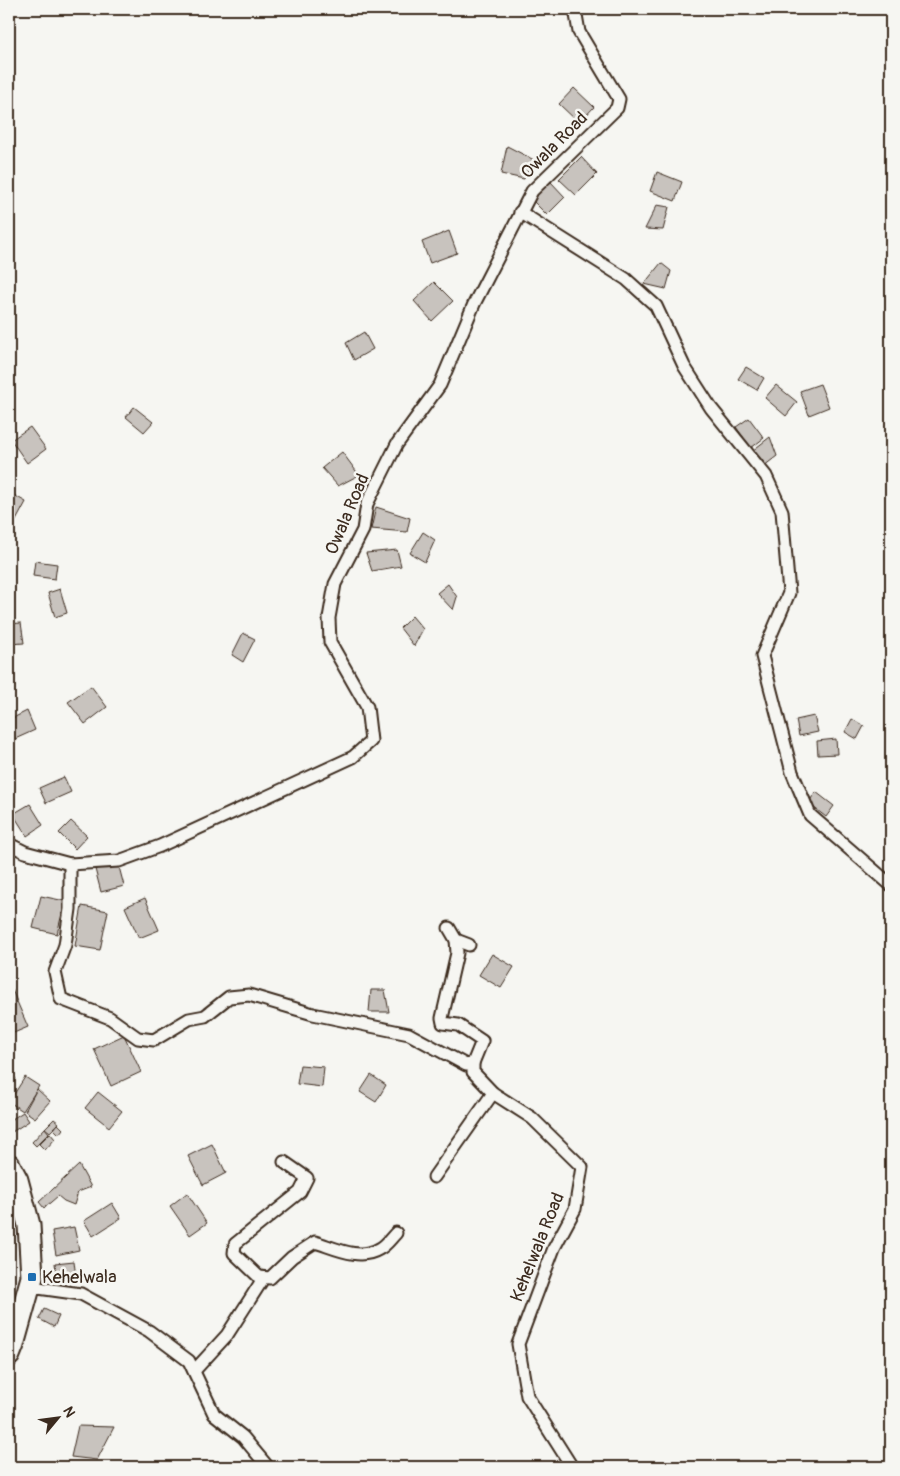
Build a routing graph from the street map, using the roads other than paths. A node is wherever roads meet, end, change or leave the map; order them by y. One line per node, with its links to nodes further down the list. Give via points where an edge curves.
1 (575, 9): 2 (street, Owala Road, via 578,32 619,99 616,108 532,191)
2 (520, 212): 4 (street, Owala Road, via 474,304 440,385 398,444 367,504 363,530 335,584 329,618 330,642 367,707 370,741 353,757 160,846 119,861); 5 (street, via 626,279 656,306 684,366 706,400 766,476 782,511 788,593 762,656 792,772 810,815)
3 (9, 844): 4 (street, Owala Road, via 25,852)
4 (70, 864): 9 (street, via 70,908 65,945 55,972 61,1000 110,1018 138,1038 154,1040 189,1019 205,1016 229,996 250,995 313,1014 409,1034 466,1065)
5 (891, 886)
6 (450, 928): 7 (street)
7 (456, 940): 8 (street); 9 (street, via 457,953 442,1018 443,1023 458,1025 482,1041)
8 (469, 945)
9 (473, 1062): 10 (street, Kehelwala Road, via 473,1072)
10 (493, 1093): 13 (street); 20 (street, Kehelwala Road, via 532,1118 582,1167 575,1209 554,1248 518,1344 527,1396)
11 (284, 1162): 15 (street, via 307,1178 300,1192 235,1244 234,1253)
12 (9, 1165): 16 (highway, via 17,1180 29,1225)
13 (434, 1177)
14 (396, 1233): 15 (street, via 381,1249 368,1255 315,1242 292,1257 270,1278)
15 (259, 1277): 18 (street, via 260,1282 227,1335)
16 (30, 1287): 17 (highway); 18 (street, via 81,1294 149,1331 190,1361)
17 (9, 1355)
18 (194, 1371): 19 (street, via 214,1414 243,1437)
19 (268, 1467)
20 (572, 1467)

